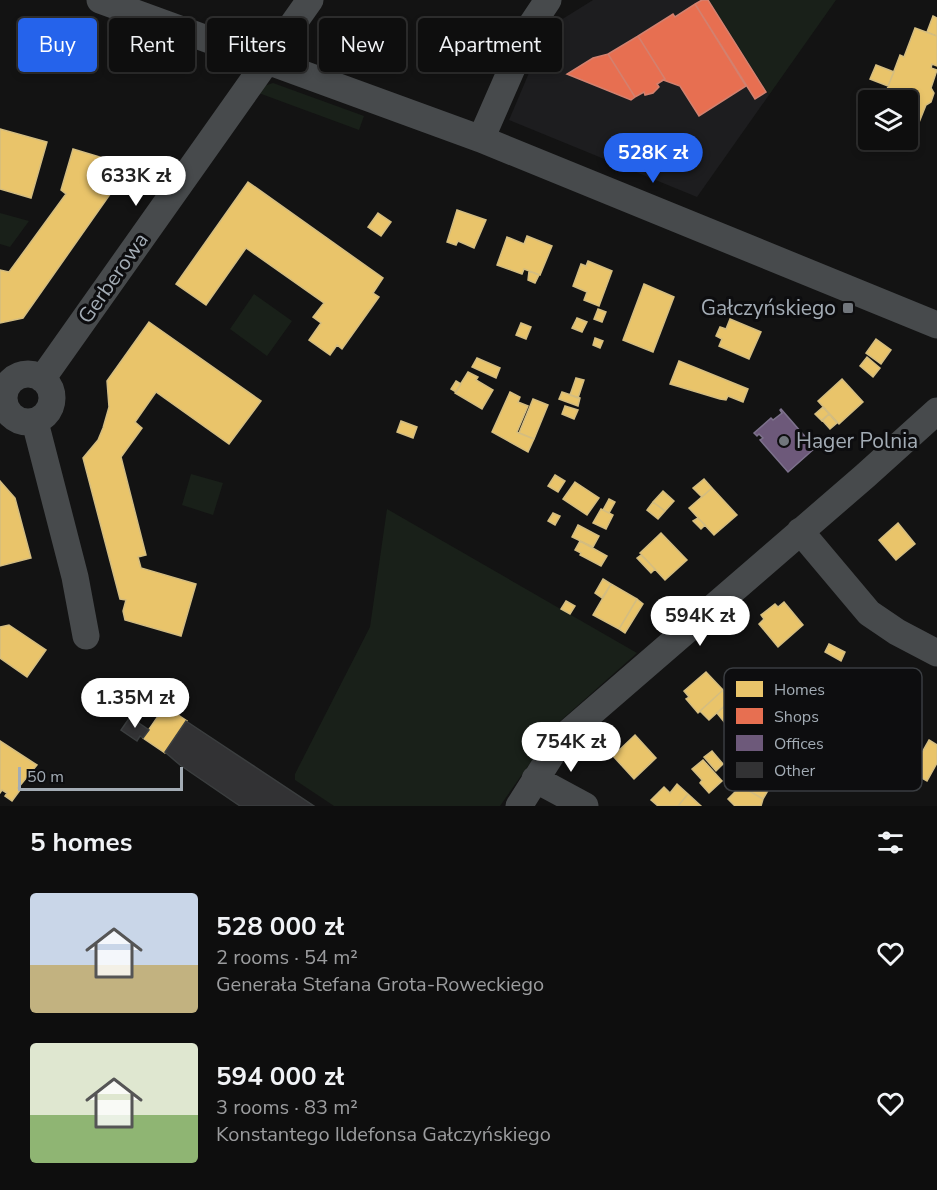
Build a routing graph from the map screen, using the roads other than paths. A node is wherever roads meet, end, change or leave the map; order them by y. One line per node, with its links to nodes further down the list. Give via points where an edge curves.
1 (100, 0): 5 (street)
2 (310, 0): 4 (street, Gerberowa)
3 (548, 0): 8 (street, via 530,27)
4 (297, 18)
5 (207, 38)
6 (259, 72): 10 (street, Gerberowa)
7 (299, 72): 8 (street)
8 (481, 140): 9 (street)
9 (937, 325)
10 (42, 379): 11 (street, via 20,375); 13 (street, via 50,389 52,402 46,415)
11 (3, 388): 13 (street, via 4,404 10,415 20,421)
12 (937, 411): 14 (street)
13 (35, 422): 15 (street)
14 (800, 531): 16 (street, via 869,613); 17 (street, via 562,738)
15 (86, 636)
16 (937, 653)
17 (535, 779): 18 (street); 19 (street)
18 (519, 806)
19 (585, 806)

